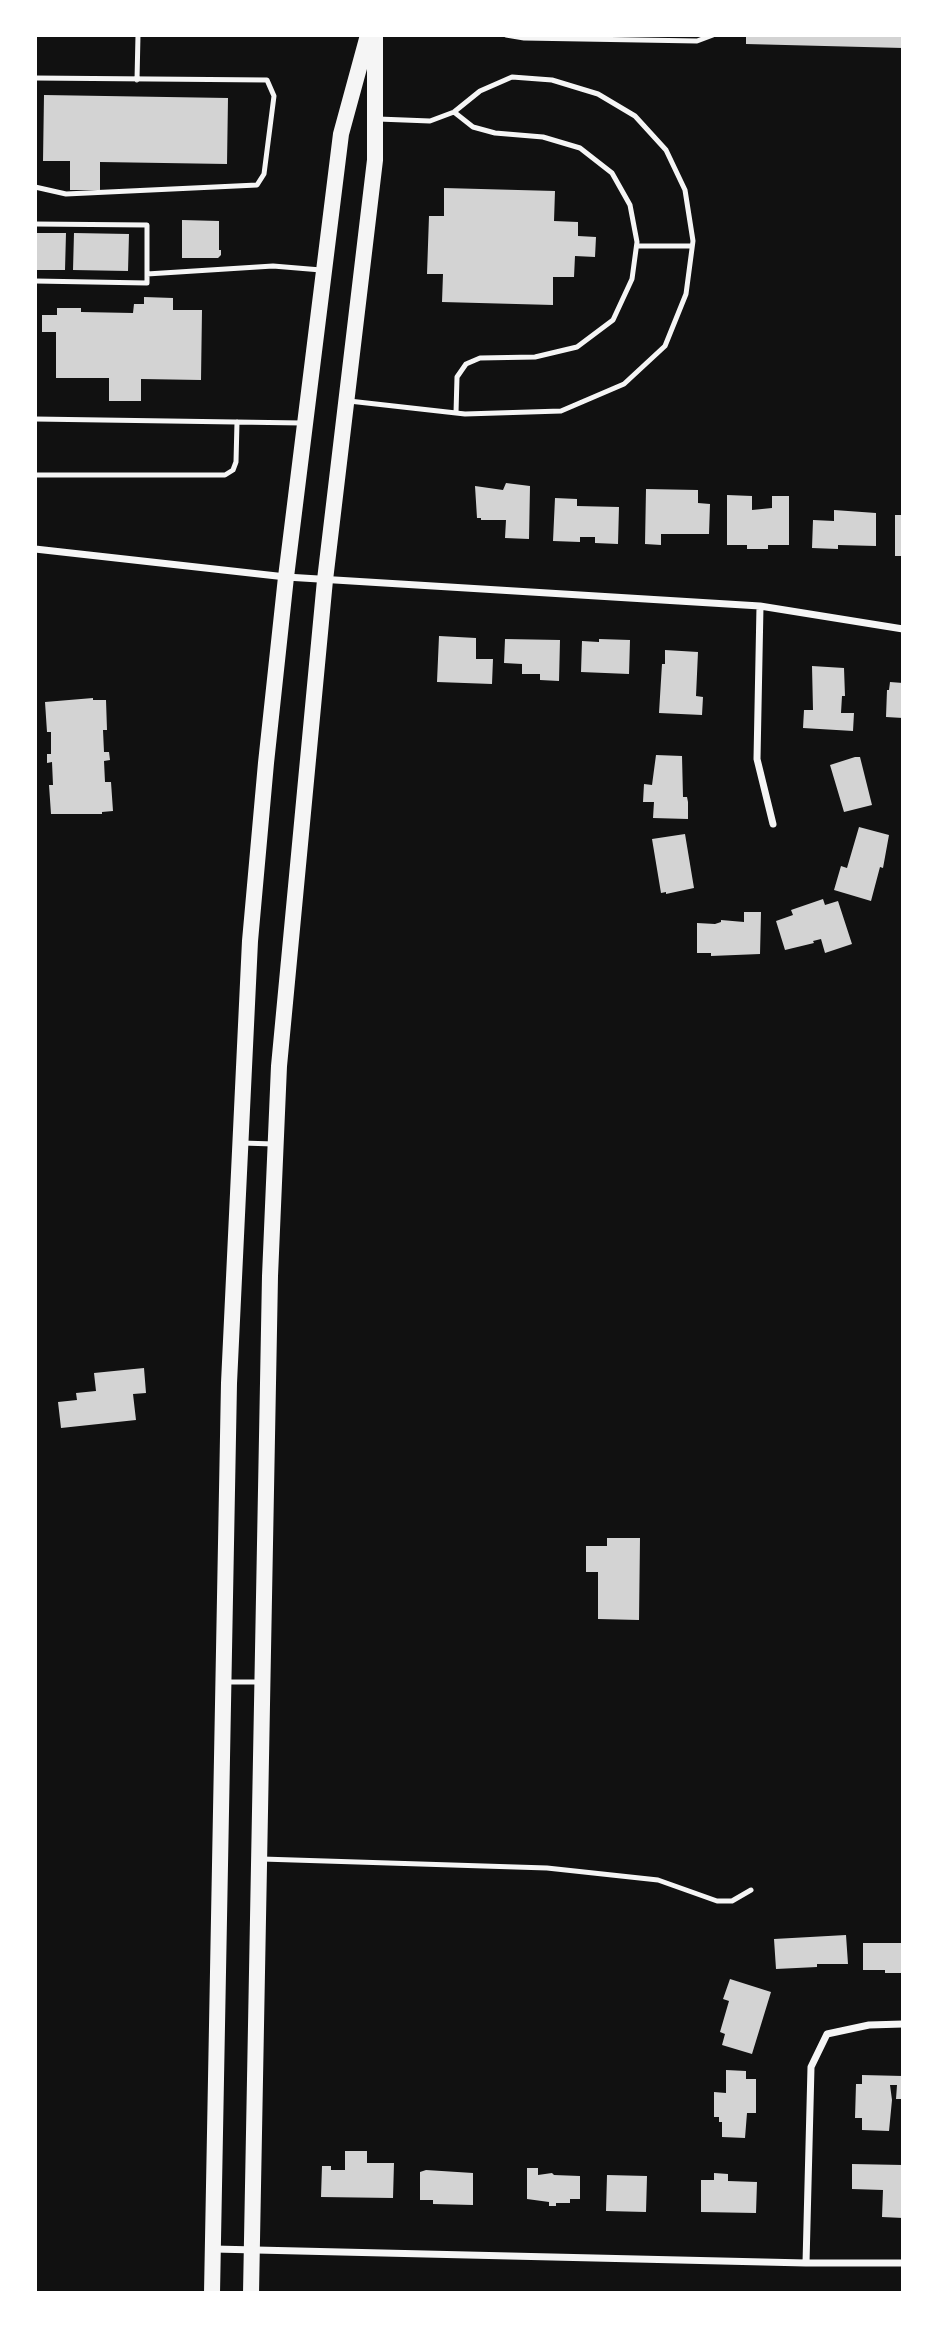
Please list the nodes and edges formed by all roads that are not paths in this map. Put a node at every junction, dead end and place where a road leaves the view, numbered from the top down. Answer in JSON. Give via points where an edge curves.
{"nodes":[{"id":1,"x":138,"y":35,"type":"edge"},
{"id":2,"x":368,"y":35,"type":"edge"},
{"id":3,"x":375,"y":35,"type":"edge"},
{"id":4,"x":506,"y":35,"type":"edge"},
{"id":5,"x":713,"y":35,"type":"edge"},
{"id":6,"x":35,"y":78,"type":"edge"},
{"id":7,"x":137,"y":80,"type":"junction"},
{"id":8,"x":454,"y":112,"type":"junction"},
{"id":9,"x":375,"y":119,"type":"junction"},
{"id":10,"x":35,"y":187,"type":"edge"},
{"id":11,"x":35,"y":223,"type":"edge"},
{"id":12,"x":637,"y":246,"type":"junction"},
{"id":13,"x":692,"y":246,"type":"junction"},
{"id":14,"x":324,"y":271,"type":"junction"},
{"id":15,"x":147,"y":274,"type":"junction"},
{"id":16,"x":35,"y":281,"type":"edge"},
{"id":17,"x":346,"y":401,"type":"junction"},
{"id":18,"x":456,"y":413,"type":"junction"},
{"id":19,"x":35,"y":419,"type":"edge"},
{"id":20,"x":237,"y":422,"type":"junction"},
{"id":21,"x":305,"y":424,"type":"junction"},
{"id":22,"x":35,"y":475,"type":"edge"},
{"id":23,"x":35,"y":549,"type":"edge"},
{"id":24,"x":286,"y":577,"type":"junction"},
{"id":25,"x":325,"y":580,"type":"junction"},
{"id":26,"x":760,"y":606,"type":"junction"},
{"id":27,"x":903,"y":629,"type":"edge"},
{"id":28,"x":773,"y":824,"type":"dead end"},
{"id":29,"x":239,"y":1143,"type":"junction"},
{"id":30,"x":276,"y":1144,"type":"junction"},
{"id":31,"x":223,"y":1682,"type":"junction"},
{"id":32,"x":263,"y":1682,"type":"junction"},
{"id":33,"x":259,"y":1859,"type":"junction"},
{"id":34,"x":751,"y":1890,"type":"dead end"},
{"id":35,"x":903,"y":2024,"type":"edge"},
{"id":36,"x":212,"y":2249,"type":"junction"},
{"id":37,"x":251,"y":2250,"type":"junction"},
{"id":38,"x":806,"y":2263,"type":"junction"},
{"id":39,"x":903,"y":2263,"type":"edge"},
{"id":40,"x":212,"y":2293,"type":"edge"},
{"id":41,"x":251,"y":2293,"type":"edge"}],
"edges":[{"from":1,"to":7,"type":"lane"},
{"from":2,"to":14,"type":"main road","via":[[341,134]]},
{"from":3,"to":9,"type":"main road"},
{"from":4,"to":5,"type":"lane","via":[[697,41]]},
{"from":6,"to":7,"type":"lane"},
{"from":7,"to":10,"type":"lane","via":[[267,80],[274,96],[264,174],[257,186],[66,194]]},
{"from":8,"to":9,"type":"lane","via":[[430,121]]},
{"from":8,"to":12,"type":"lane","via":[[472,127],[543,137],[580,148],[612,173],[630,205]]},
{"from":8,"to":13,"type":"lane","via":[[480,91],[512,77],[552,80],[597,94],[635,116],[666,150],[685,190]]},
{"from":9,"to":17,"type":"main road","via":[[375,160]]},
{"from":11,"to":15,"type":"lane","via":[[147,225]]},
{"from":12,"to":13,"type":"lane"},
{"from":12,"to":18,"type":"lane","via":[[632,279],[613,320],[577,347],[534,356],[480,358],[466,364],[457,377]]},
{"from":13,"to":18,"type":"lane","via":[[686,294],[665,346],[624,384],[561,411]]},
{"from":14,"to":15,"type":"lane","via":[[273,266]]},
{"from":14,"to":21,"type":"main road"},
{"from":15,"to":16,"type":"lane","via":[[147,283]]},
{"from":17,"to":18,"type":"lane"},
{"from":17,"to":25,"type":"main road"},
{"from":19,"to":20,"type":"lane"},
{"from":20,"to":21,"type":"lane"},
{"from":20,"to":22,"type":"lane","via":[[236,462],[225,475]]},
{"from":21,"to":24,"type":"main road"},
{"from":23,"to":24,"type":"street"},
{"from":24,"to":25,"type":"street"},
{"from":24,"to":29,"type":"main road","via":[[250,941]]},
{"from":25,"to":26,"type":"street"},
{"from":25,"to":30,"type":"main road","via":[[279,1066]]},
{"from":26,"to":27,"type":"street"},
{"from":26,"to":28,"type":"street","via":[[757,759]]},
{"from":29,"to":30,"type":"lane"},
{"from":29,"to":31,"type":"main road"},
{"from":30,"to":32,"type":"main road"},
{"from":31,"to":32,"type":"lane"},
{"from":31,"to":36,"type":"main road"},
{"from":32,"to":33,"type":"main road"},
{"from":33,"to":34,"type":"lane","via":[[547,1868],[658,1880],[717,1901],[732,1901]]},
{"from":33,"to":37,"type":"main road"},
{"from":35,"to":38,"type":"street","via":[[827,2034],[811,2067]]},
{"from":36,"to":37,"type":"street"},
{"from":36,"to":40,"type":"main road"},
{"from":37,"to":38,"type":"street"},
{"from":37,"to":41,"type":"main road"},
{"from":38,"to":39,"type":"street"}]}
